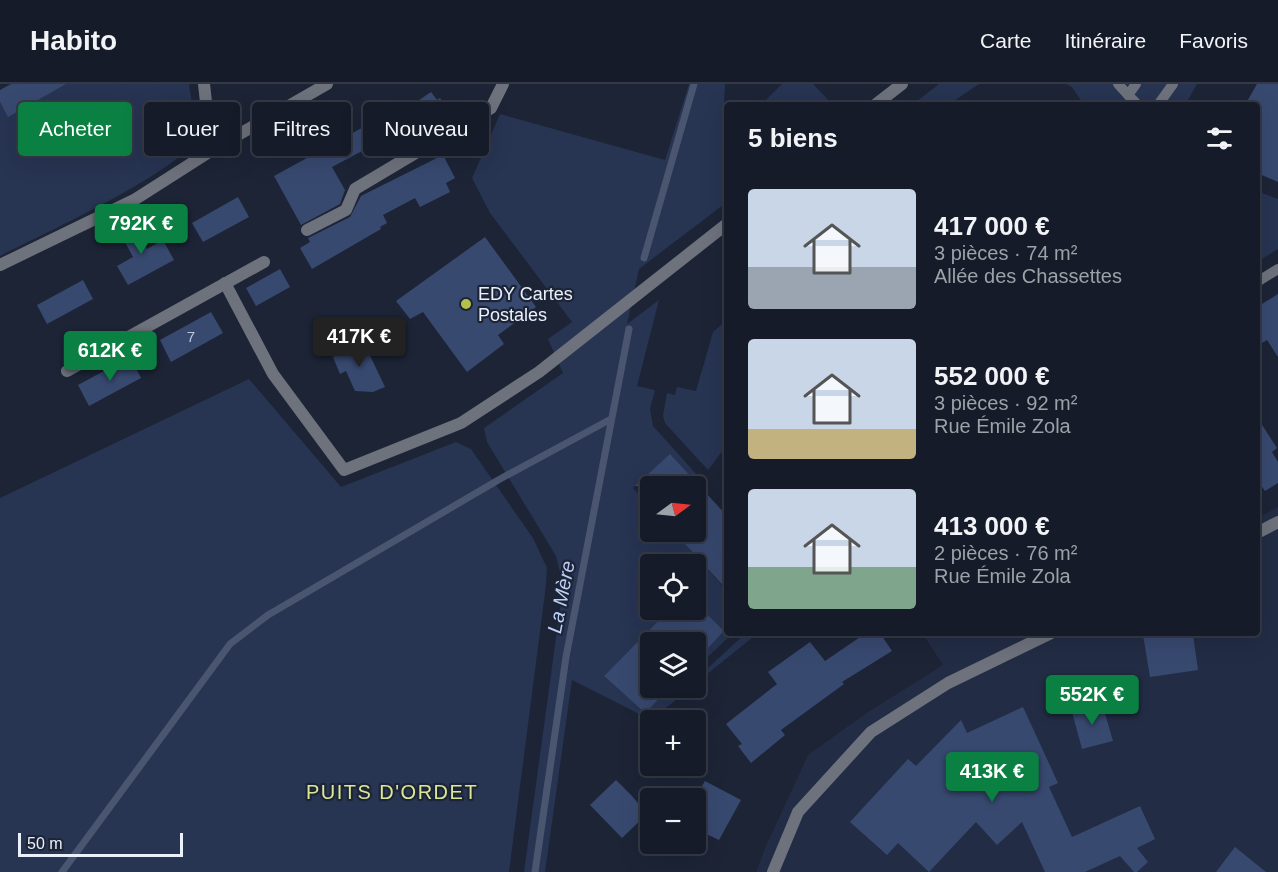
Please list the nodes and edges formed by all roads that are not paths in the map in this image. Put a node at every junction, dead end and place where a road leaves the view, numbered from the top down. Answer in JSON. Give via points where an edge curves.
{"nodes":[{"id":1,"x":204,"y":84,"type":"edge"},
{"id":2,"x":327,"y":84,"type":"edge"},
{"id":3,"x":502,"y":84,"type":"edge"},
{"id":4,"x":902,"y":84,"type":"edge"},
{"id":5,"x":1118,"y":84,"type":"edge"},
{"id":6,"x":1136,"y":84,"type":"edge"},
{"id":7,"x":1173,"y":84,"type":"edge"},
{"id":8,"x":1128,"y":95,"type":"junction"},
{"id":9,"x":206,"y":102,"type":"edge"},
{"id":10,"x":879,"y":102,"type":"edge"},
{"id":11,"x":1135,"y":102,"type":"edge"},
{"id":12,"x":1160,"y":102,"type":"edge"},
{"id":13,"x":240,"y":134,"type":"edge"},
{"id":14,"x":203,"y":156,"type":"edge"},
{"id":15,"x":724,"y":226,"type":"edge"},
{"id":16,"x":307,"y":230,"type":"dead end"},
{"id":17,"x":264,"y":262,"type":"dead end"},
{"id":18,"x":0,"y":265,"type":"edge"},
{"id":19,"x":1278,"y":269,"type":"edge"},
{"id":20,"x":1260,"y":280,"type":"edge"},
{"id":21,"x":225,"y":283,"type":"junction"},
{"id":22,"x":67,"y":371,"type":"dead end"},
{"id":23,"x":1278,"y":522,"type":"edge"},
{"id":24,"x":1260,"y":531,"type":"edge"},
{"id":25,"x":1045,"y":636,"type":"edge"},
{"id":26,"x":773,"y":872,"type":"edge"}],
"edges":[{"from":1,"to":9,"type":"street"},
{"from":2,"to":13,"type":"street"},
{"from":3,"to":16,"type":"street","via":[[491,108],[355,189],[346,210]]},
{"from":4,"to":10,"type":"street"},
{"from":5,"to":8,"type":"lane"},
{"from":6,"to":8,"type":"lane"},
{"from":7,"to":12,"type":"lane"},
{"from":8,"to":11,"type":"lane"},
{"from":14,"to":18,"type":"street","via":[[134,200]]},
{"from":15,"to":21,"type":"street","via":[[539,372],[461,423],[344,470],[273,374]]},
{"from":17,"to":21,"type":"street"},
{"from":19,"to":20,"type":"lane"},
{"from":21,"to":22,"type":"street"},
{"from":23,"to":24,"type":"street"},
{"from":25,"to":26,"type":"street","via":[[948,683],[871,732],[798,812]]}]}
